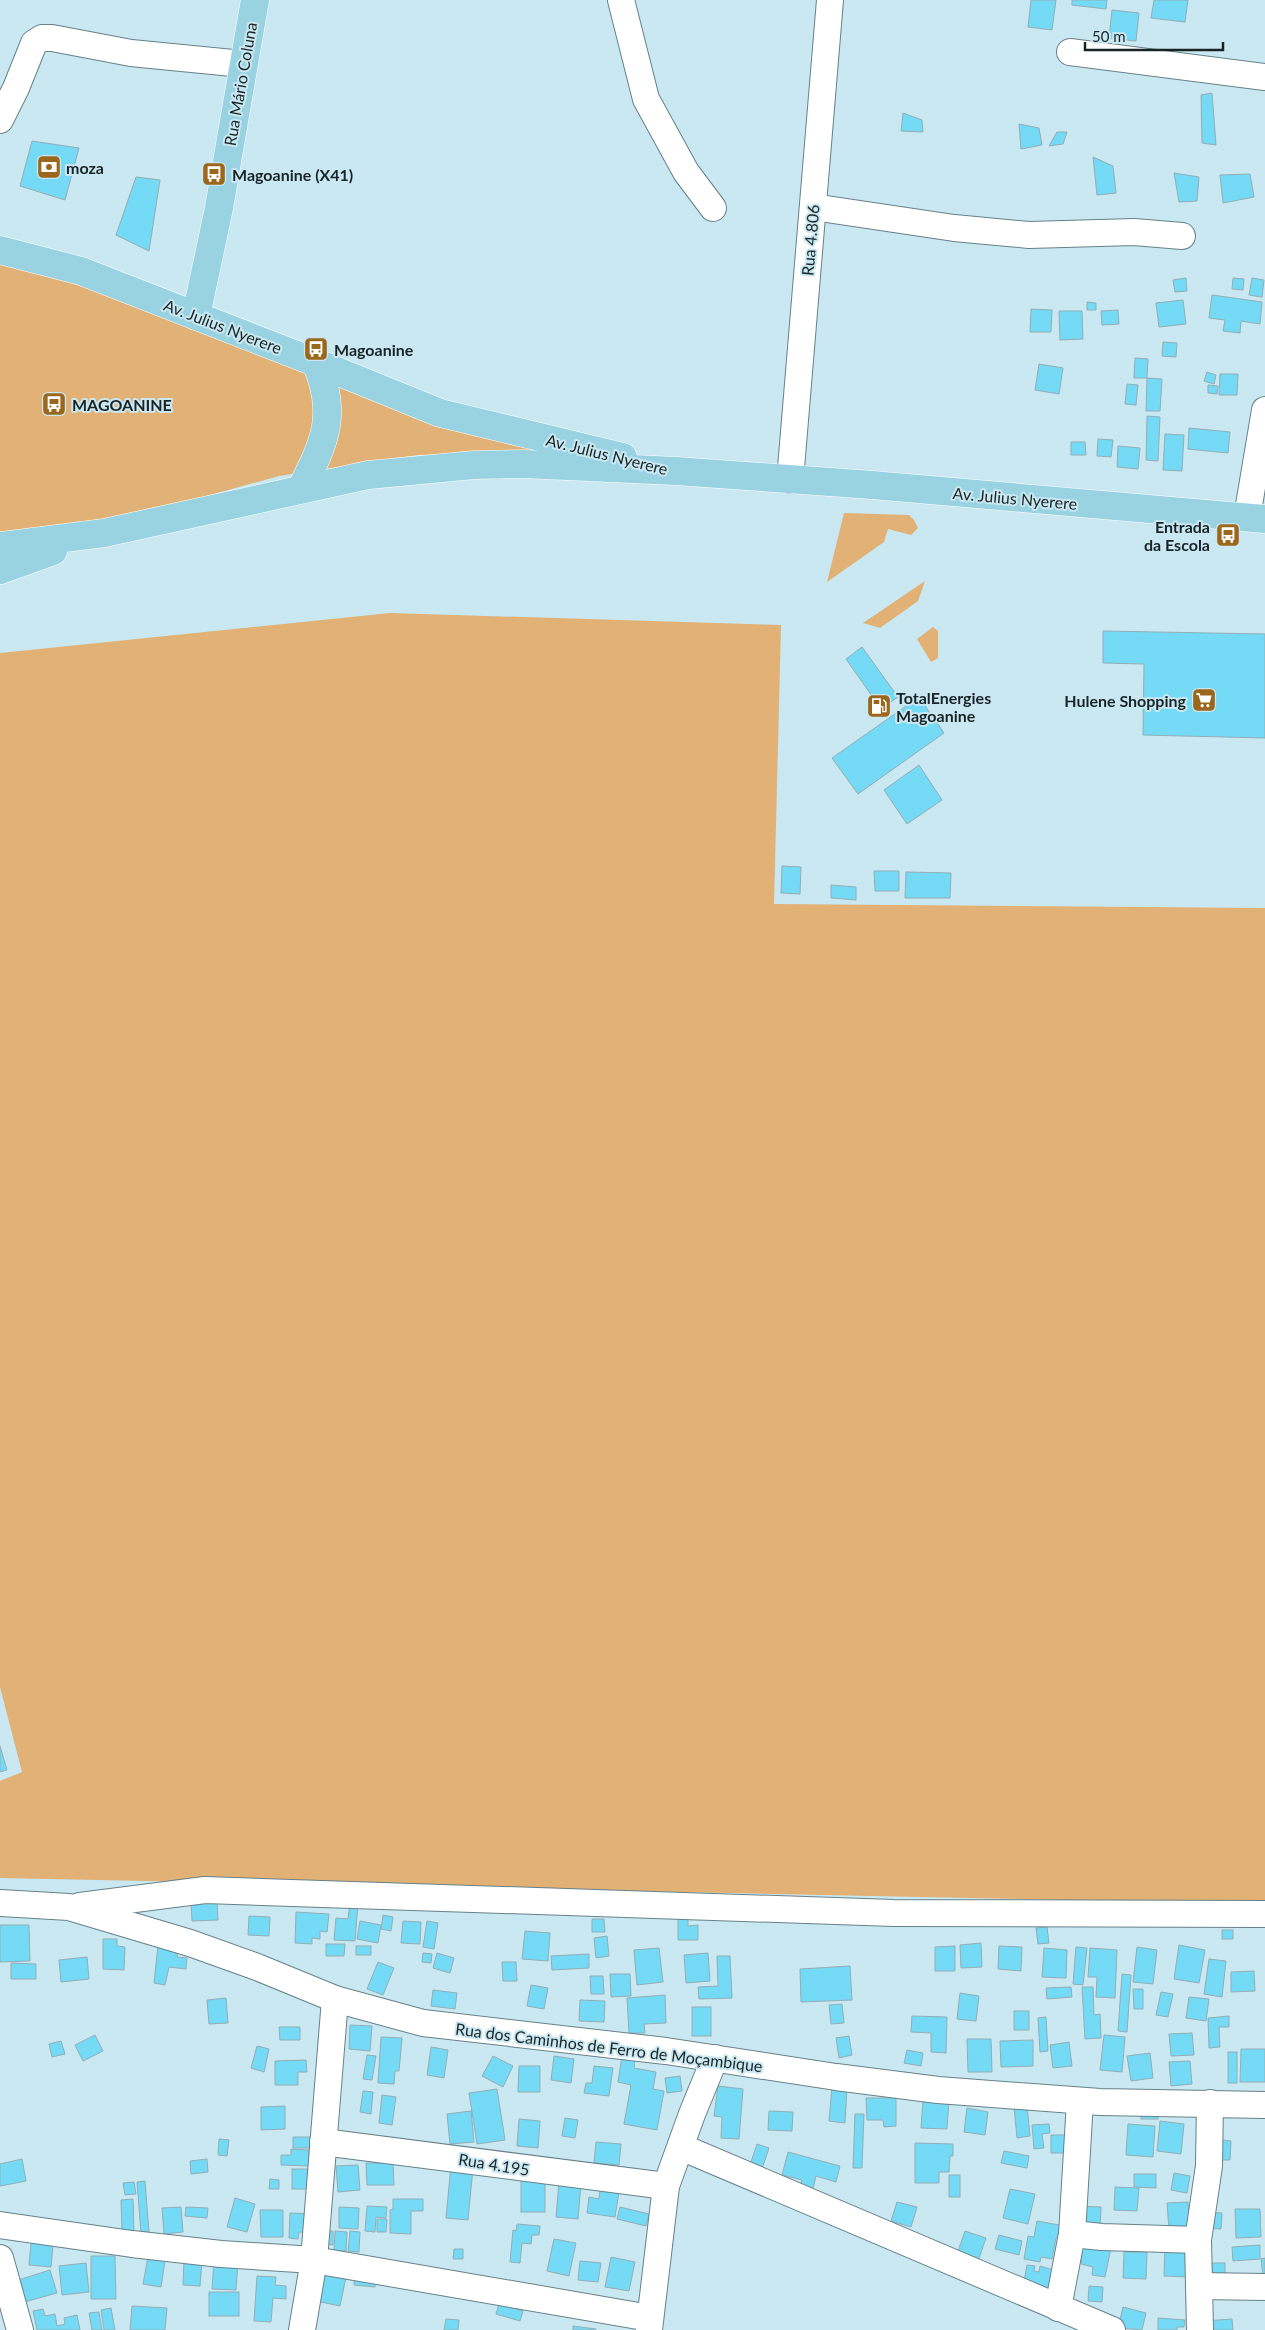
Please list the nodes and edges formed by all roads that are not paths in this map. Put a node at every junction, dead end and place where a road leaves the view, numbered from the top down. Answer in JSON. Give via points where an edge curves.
{"nodes":[{"id":1,"x":255,"y":0,"type":"edge"},
{"id":2,"x":621,"y":0,"type":"edge"},
{"id":3,"x":830,"y":0,"type":"edge"},
{"id":4,"x":1070,"y":52,"type":"dead end"},
{"id":5,"x":243,"y":64,"type":"junction"},
{"id":6,"x":1265,"y":77,"type":"edge"},
{"id":7,"x":0,"y":120,"type":"edge"},
{"id":8,"x":814,"y":207,"type":"junction"},
{"id":9,"x":713,"y":208,"type":"dead end"},
{"id":10,"x":1182,"y":236,"type":"dead end"},
{"id":11,"x":0,"y":250,"type":"edge"},
{"id":12,"x":198,"y":308,"type":"junction"},
{"id":13,"x":316,"y":363,"type":"junction"},
{"id":14,"x":1265,"y":410,"type":"edge"},
{"id":15,"x":676,"y":471,"type":"junction"},
{"id":16,"x":790,"y":480,"type":"junction"},
{"id":17,"x":301,"y":488,"type":"junction"},
{"id":18,"x":1256,"y":518,"type":"edge"},
{"id":19,"x":116,"y":530,"type":"junction"},
{"id":20,"x":0,"y":546,"type":"edge"},
{"id":21,"x":0,"y":570,"type":"edge"},
{"id":22,"x":0,"y":1903,"type":"edge"},
{"id":23,"x":69,"y":1908,"type":"junction"},
{"id":24,"x":1265,"y":1914,"type":"edge"},
{"id":25,"x":335,"y":1999,"type":"junction"},
{"id":26,"x":715,"y":2058,"type":"junction"},
{"id":27,"x":1080,"y":2101,"type":"junction"},
{"id":28,"x":1210,"y":2102,"type":"junction"},
{"id":29,"x":1265,"y":2105,"type":"edge"},
{"id":30,"x":323,"y":2142,"type":"junction"},
{"id":31,"x":681,"y":2147,"type":"junction"},
{"id":32,"x":666,"y":2186,"type":"junction"},
{"id":33,"x":0,"y":2225,"type":"edge"},
{"id":34,"x":1072,"y":2234,"type":"junction"},
{"id":35,"x":1198,"y":2240,"type":"junction"},
{"id":36,"x":0,"y":2258,"type":"edge"},
{"id":37,"x":314,"y":2260,"type":"junction"},
{"id":38,"x":1200,"y":2286,"type":"junction"},
{"id":39,"x":1265,"y":2287,"type":"edge"},
{"id":40,"x":1058,"y":2308,"type":"junction"},
{"id":41,"x":650,"y":2324,"type":"edge"},
{"id":42,"x":20,"y":2330,"type":"edge"},
{"id":43,"x":302,"y":2330,"type":"edge"},
{"id":44,"x":1112,"y":2330,"type":"edge"},
{"id":45,"x":1200,"y":2330,"type":"edge"}],
"edges":[{"from":1,"to":5,"type":"main road","name":"Rua Mário Coluna"},
{"from":2,"to":9,"type":"street","via":[[646,99],[686,172]]},
{"from":3,"to":8,"type":"street","name":"Rua 4.806"},
{"from":4,"to":6,"type":"street"},
{"from":5,"to":7,"type":"street","via":[[131,53],[42,38],[34,43]]},
{"from":5,"to":12,"type":"main road","name":"Rua Mário Coluna","via":[[219,208]]},
{"from":8,"to":10,"type":"street","via":[[954,228],[1029,235],[1134,232]]},
{"from":8,"to":16,"type":"street","name":"Rua 4.806"},
{"from":11,"to":12,"type":"main road","name":"Av. Julius Nyerere","via":[[81,271]]},
{"from":12,"to":13,"type":"main road","name":"Av. Julius Nyerere"},
{"from":13,"to":15,"type":"main road","name":"Av. Julius Nyerere","via":[[440,413]]},
{"from":13,"to":17,"type":"main road","via":[[325,384],[328,411],[325,436]]},
{"from":14,"to":18,"type":"street"},
{"from":15,"to":16,"type":"main road","name":"Av. Julius Nyerere"},
{"from":15,"to":17,"type":"main road","name":"Av. Julius Nyerere","via":[[474,465],[368,475]]},
{"from":16,"to":18,"type":"main road","name":"Av. Julius Nyerere"},
{"from":17,"to":19,"type":"main road","name":"Av. Julius Nyerere"},
{"from":19,"to":20,"type":"main road","name":"Av. Julius Nyerere"},
{"from":19,"to":21,"type":"main road"},
{"from":22,"to":23,"type":"street","name":"Rua dos Caminhos de Ferro de Moçambique"},
{"from":23,"to":24,"type":"street","via":[[204,1890],[894,1913]]},
{"from":23,"to":25,"type":"street","name":"Rua dos Caminhos de Ferro de Moçambique","via":[[190,1943]]},
{"from":25,"to":26,"type":"street","name":"Rua dos Caminhos de Ferro de Moçambique","via":[[423,2023]]},
{"from":25,"to":30,"type":"street"},
{"from":26,"to":27,"type":"street","name":"Rua dos Caminhos de Ferro de Moçambique","via":[[938,2090]]},
{"from":26,"to":31,"type":"street"},
{"from":27,"to":28,"type":"street","name":"Rua dos Caminhos de Ferro de Moçambique"},
{"from":27,"to":34,"type":"street"},
{"from":28,"to":29,"type":"street","name":"Rua dos Caminhos de Ferro de Moçambique"},
{"from":28,"to":35,"type":"street","via":[[1209,2166]]},
{"from":30,"to":32,"type":"street","name":"Rua 4.195"},
{"from":30,"to":37,"type":"street"},
{"from":31,"to":32,"type":"street"},
{"from":31,"to":40,"type":"street"},
{"from":32,"to":41,"type":"street"},
{"from":33,"to":37,"type":"street","via":[[221,2254]]},
{"from":34,"to":35,"type":"street"},
{"from":34,"to":40,"type":"street"},
{"from":35,"to":38,"type":"street"},
{"from":36,"to":42,"type":"street"},
{"from":37,"to":41,"type":"street"},
{"from":37,"to":43,"type":"street"},
{"from":38,"to":39,"type":"street"},
{"from":38,"to":45,"type":"street"},
{"from":40,"to":44,"type":"street"}]}
